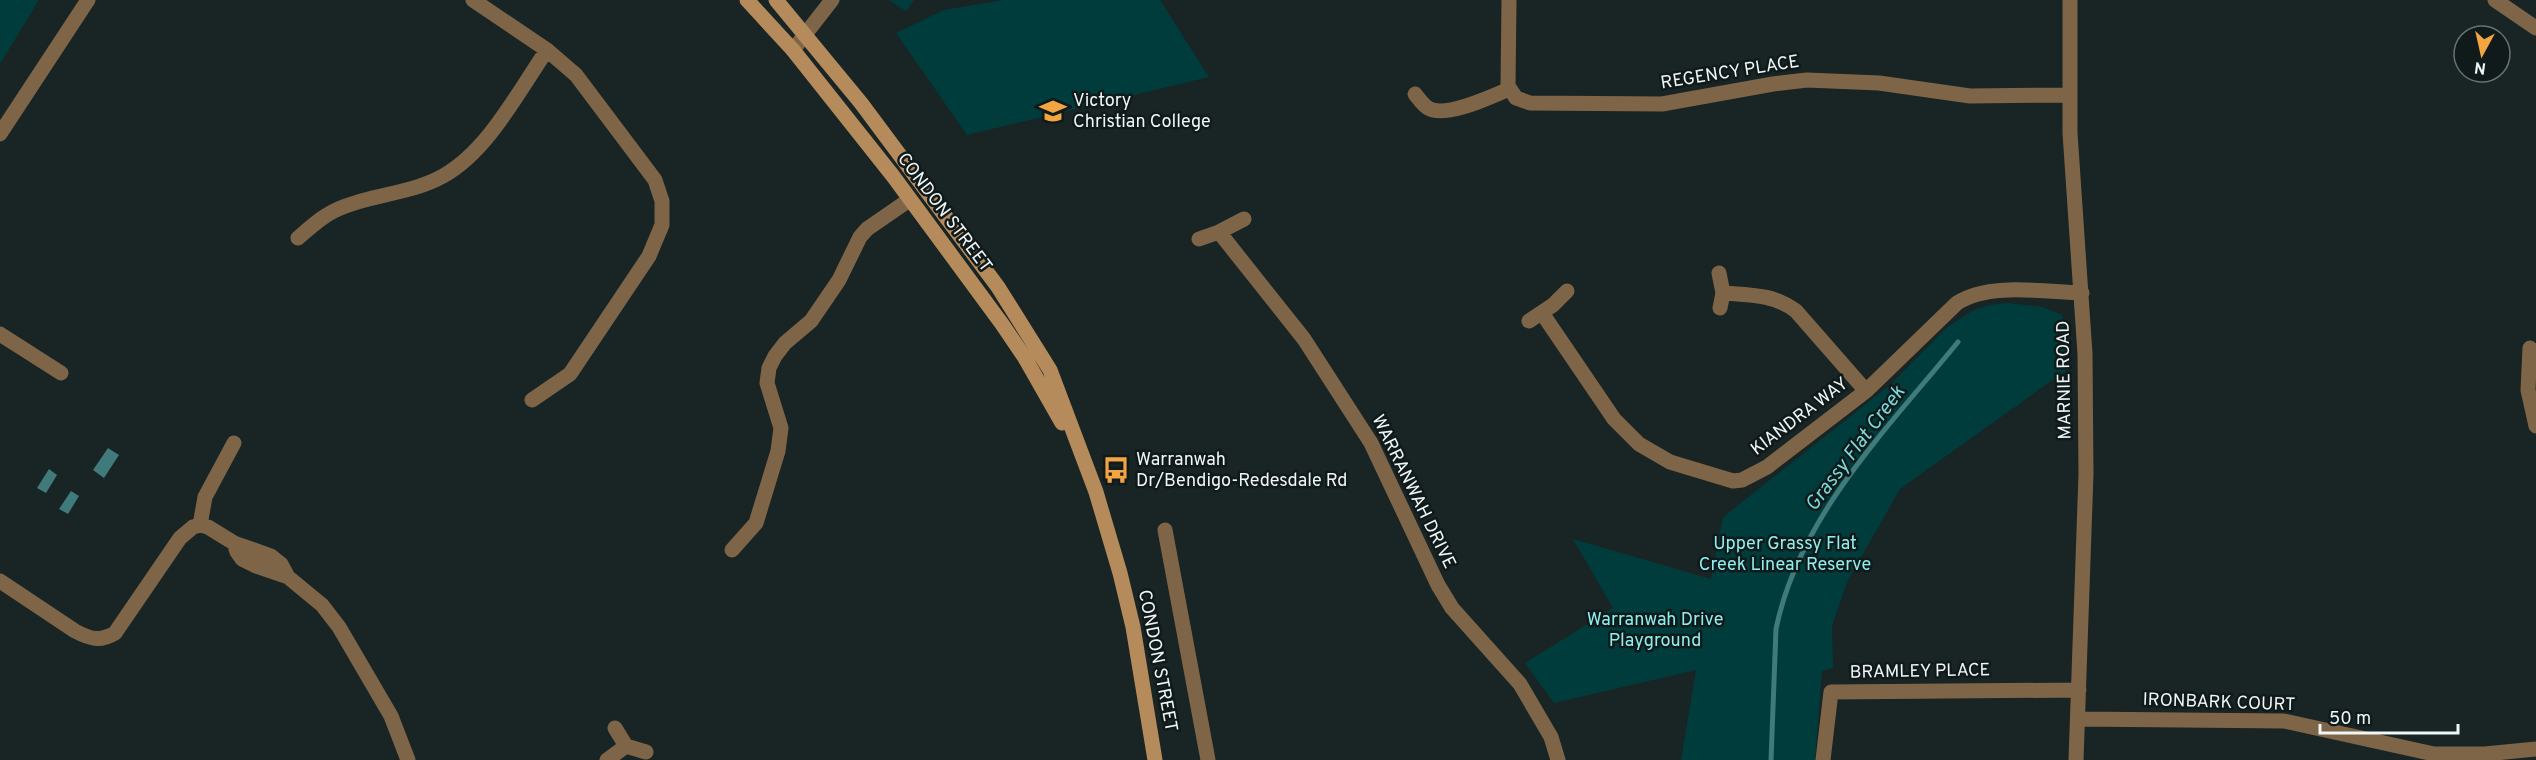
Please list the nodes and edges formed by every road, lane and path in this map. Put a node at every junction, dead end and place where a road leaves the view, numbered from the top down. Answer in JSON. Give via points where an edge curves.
{"nodes":[{"id":1,"x":88,"y":0,"type":"edge"},
{"id":2,"x":473,"y":0,"type":"edge"},
{"id":3,"x":747,"y":0,"type":"edge"},
{"id":4,"x":776,"y":0,"type":"edge"},
{"id":5,"x":832,"y":0,"type":"edge"},
{"id":6,"x":1509,"y":0,"type":"edge"},
{"id":7,"x":2070,"y":0,"type":"edge"},
{"id":8,"x":2495,"y":0,"type":"edge"},
{"id":9,"x":2536,"y":28,"type":"edge"},
{"id":10,"x":806,"y":36,"type":"junction"},
{"id":11,"x":547,"y":50,"type":"junction"},
{"id":12,"x":793,"y":50,"type":"junction"},
{"id":13,"x":1509,"y":89,"type":"junction"},
{"id":14,"x":1415,"y":94,"type":"dead end"},
{"id":15,"x":2070,"y":95,"type":"junction"},
{"id":16,"x":0,"y":134,"type":"edge"},
{"id":17,"x":909,"y":200,"type":"junction"},
{"id":18,"x":1244,"y":219,"type":"dead end"},
{"id":19,"x":1219,"y":232,"type":"junction"},
{"id":20,"x":298,"y":238,"type":"dead end"},
{"id":21,"x":1199,"y":239,"type":"dead end"},
{"id":22,"x":1719,"y":273,"type":"dead end"},
{"id":23,"x":1567,"y":291,"type":"dead end"},
{"id":24,"x":2082,"y":292,"type":"junction"},
{"id":25,"x":1542,"y":313,"type":"junction"},
{"id":26,"x":1529,"y":321,"type":"dead end"},
{"id":27,"x":0,"y":334,"type":"edge"},
{"id":28,"x":2530,"y":348,"type":"dead end"},
{"id":29,"x":62,"y":373,"type":"dead end"},
{"id":30,"x":1866,"y":391,"type":"junction"},
{"id":31,"x":532,"y":400,"type":"dead end"},
{"id":32,"x":2536,"y":426,"type":"edge"},
{"id":33,"x":249,"y":439,"type":"dead end"},
{"id":34,"x":1087,"y":466,"type":"junction"},
{"id":35,"x":200,"y":525,"type":"junction"},
{"id":36,"x":1165,"y":530,"type":"dead end"},
{"id":37,"x":732,"y":550,"type":"dead end"},
{"id":38,"x":0,"y":581,"type":"edge"},
{"id":39,"x":2079,"y":690,"type":"junction"},
{"id":40,"x":2078,"y":719,"type":"junction"},
{"id":41,"x":615,"y":728,"type":"dead end"},
{"id":42,"x":626,"y":746,"type":"junction"},
{"id":43,"x":2536,"y":748,"type":"edge"},
{"id":44,"x":646,"y":752,"type":"dead end"},
{"id":45,"x":408,"y":760,"type":"edge"},
{"id":46,"x":607,"y":760,"type":"edge"},
{"id":47,"x":1155,"y":760,"type":"edge"},
{"id":48,"x":1208,"y":760,"type":"edge"},
{"id":49,"x":1558,"y":760,"type":"edge"},
{"id":50,"x":1823,"y":760,"type":"edge"},
{"id":51,"x":2076,"y":760,"type":"edge"}],
"edges":[{"from":1,"to":16,"type":"street"},
{"from":2,"to":11,"type":"street"},
{"from":3,"to":12,"type":"main road","name":"CONDON STREET"},
{"from":4,"to":10,"type":"main road","name":"CONDON STREET"},
{"from":5,"to":10,"type":"street"},
{"from":6,"to":13,"type":"street"},
{"from":7,"to":15,"type":"street","name":"MARNIE ROAD"},
{"from":8,"to":9,"type":"street"},
{"from":10,"to":12,"type":"street"},
{"from":10,"to":34,"type":"main road","name":"CONDON STREET","via":[[998,286],[1050,370]]},
{"from":11,"to":20,"type":"street","via":[[480,147],[454,169],[425,183],[345,206]]},
{"from":11,"to":31,"type":"street","via":[[576,75],[655,180],[664,214],[656,245],[580,361],[560,382]]},
{"from":12,"to":17,"type":"main road","name":"CONDON STREET"},
{"from":13,"to":14,"type":"street","via":[[1480,102],[1444,110],[1429,109]]},
{"from":13,"to":15,"type":"street","name":"REGENCY PLACE","via":[[1522,102],[1537,104],[1662,104],[1807,80],[1879,83],[1962,95]]},
{"from":15,"to":24,"type":"street","name":"MARNIE ROAD"},
{"from":17,"to":34,"type":"main road","name":"CONDON STREET","via":[[1025,358]]},
{"from":17,"to":37,"type":"street","via":[[860,237],[839,280],[811,321],[775,356],[767,383],[781,428],[778,451],[756,523]]},
{"from":18,"to":19,"type":"street"},
{"from":19,"to":21,"type":"street"},
{"from":19,"to":49,"type":"street","name":"WARRANWAH DRIVE","via":[[1304,339],[1371,443],[1438,585],[1452,608],[1520,684],[1551,737]]},
{"from":22,"to":30,"type":"street","via":[[1722,301],[1761,296],[1786,303]]},
{"from":23,"to":25,"type":"street"},
{"from":24,"to":30,"type":"street","name":"KIANDRA WAY","via":[[2000,291],[1969,295],[1956,303]]},
{"from":24,"to":39,"type":"street","name":"MARNIE ROAD","via":[[2086,474]]},
{"from":25,"to":26,"type":"street"},
{"from":25,"to":30,"type":"street","name":"KIANDRA WAY","via":[[1627,434],[1657,457],[1713,476],[1742,480],[1754,475]]},
{"from":27,"to":29,"type":"street"},
{"from":28,"to":32,"type":"street","via":[[2528,390]]},
{"from":33,"to":35,"type":"street","via":[[232,440],[205,497]]},
{"from":34,"to":47,"type":"main road","name":"CONDON STREET","via":[[1132,627]]},
{"from":35,"to":38,"type":"street","via":[[180,538],[122,625],[106,638],[87,637]]},
{"from":35,"to":45,"type":"street","via":[[234,543],[242,558],[288,577],[322,604],[391,716]]},
{"from":36,"to":48,"type":"street","name":"CONDON STREET"},
{"from":39,"to":40,"type":"street","name":"MARNIE ROAD"},
{"from":39,"to":50,"type":"street","name":"BRAMLEY PLACE","via":[[1831,692]]},
{"from":40,"to":43,"type":"street","name":"IRONBARK COURT","via":[[2284,721],[2434,754]]},
{"from":40,"to":51,"type":"street","name":"MARNIE ROAD"},
{"from":41,"to":42,"type":"street"},
{"from":42,"to":44,"type":"street"},
{"from":42,"to":46,"type":"street"}]}
